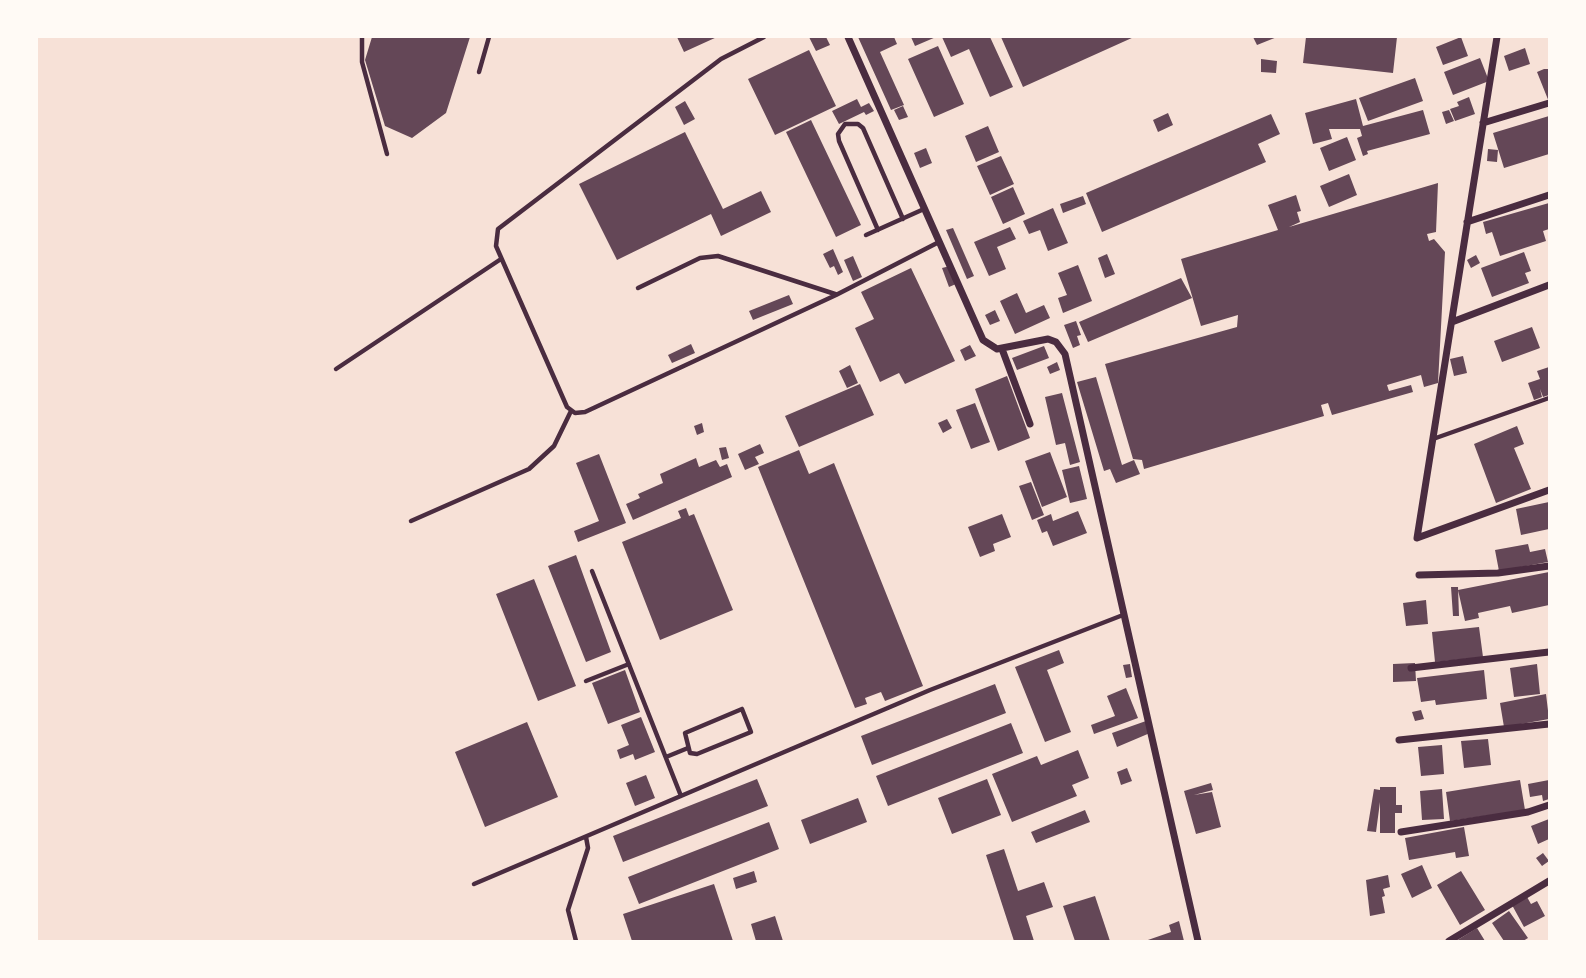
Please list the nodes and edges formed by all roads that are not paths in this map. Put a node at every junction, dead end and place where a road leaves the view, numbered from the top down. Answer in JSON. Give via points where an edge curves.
{"nodes":[{"id":1,"x":362,"y":37,"type":"edge"},
{"id":2,"x":489,"y":37,"type":"edge"},
{"id":3,"x":764,"y":37,"type":"edge"},
{"id":4,"x":848,"y":37,"type":"edge"},
{"id":5,"x":1497,"y":37,"type":"edge"},
{"id":6,"x":479,"y":72,"type":"dead end"},
{"id":7,"x":1549,"y":103,"type":"edge"},
{"id":8,"x":1483,"y":122,"type":"junction"},
{"id":9,"x":387,"y":154,"type":"dead end"},
{"id":10,"x":1549,"y":195,"type":"edge"},
{"id":11,"x":925,"y":209,"type":"junction"},
{"id":12,"x":903,"y":219,"type":"junction"},
{"id":13,"x":1468,"y":222,"type":"junction"},
{"id":14,"x":878,"y":230,"type":"junction"},
{"id":15,"x":866,"y":235,"type":"dead end"},
{"id":16,"x":939,"y":242,"type":"junction"},
{"id":17,"x":501,"y":258,"type":"junction"},
{"id":18,"x":1549,"y":285,"type":"edge"},
{"id":19,"x":638,"y":288,"type":"dead end"},
{"id":20,"x":836,"y":295,"type":"junction"},
{"id":21,"x":1452,"y":322,"type":"junction"},
{"id":22,"x":1002,"y":349,"type":"junction"},
{"id":23,"x":336,"y":369,"type":"dead end"},
{"id":24,"x":1549,"y":398,"type":"edge"},
{"id":25,"x":570,"y":411,"type":"junction"},
{"id":26,"x":1030,"y":424,"type":"dead end"},
{"id":27,"x":1433,"y":439,"type":"junction"},
{"id":28,"x":1549,"y":490,"type":"edge"},
{"id":29,"x":411,"y":521,"type":"dead end"},
{"id":30,"x":1549,"y":566,"type":"edge"},
{"id":31,"x":592,"y":571,"type":"dead end"},
{"id":32,"x":1419,"y":575,"type":"dead end"},
{"id":33,"x":1125,"y":615,"type":"junction"},
{"id":34,"x":1549,"y":652,"type":"edge"},
{"id":35,"x":629,"y":664,"type":"junction"},
{"id":36,"x":1411,"y":668,"type":"dead end"},
{"id":37,"x":586,"y":681,"type":"dead end"},
{"id":38,"x":1549,"y":724,"type":"edge"},
{"id":39,"x":1399,"y":740,"type":"dead end"},
{"id":40,"x":688,"y":748,"type":"junction"},
{"id":41,"x":666,"y":757,"type":"junction"},
{"id":42,"x":681,"y":796,"type":"junction"},
{"id":43,"x":1549,"y":806,"type":"edge"},
{"id":44,"x":1401,"y":832,"type":"dead end"},
{"id":45,"x":586,"y":837,"type":"junction"},
{"id":46,"x":1549,"y":881,"type":"edge"},
{"id":47,"x":474,"y":884,"type":"dead end"},
{"id":48,"x":576,"y":941,"type":"edge"},
{"id":49,"x":1198,"y":941,"type":"edge"},
{"id":50,"x":1449,"y":941,"type":"edge"}],
"edges":[{"from":1,"to":9,"type":"lane","via":[[362,62]]},
{"from":2,"to":6,"type":"lane"},
{"from":3,"to":17,"type":"lane","via":[[721,59],[501,225],[495,240]]},
{"from":4,"to":11,"type":"street"},
{"from":5,"to":8,"type":"street"},
{"from":7,"to":8,"type":"street"},
{"from":8,"to":13,"type":"street"},
{"from":10,"to":13,"type":"street"},
{"from":11,"to":12,"type":"lane"},
{"from":11,"to":16,"type":"street"},
{"from":12,"to":14,"type":"lane"},
{"from":12,"to":14,"type":"lane","via":[[863,128],[845,124],[839,141]]},
{"from":13,"to":21,"type":"street"},
{"from":14,"to":15,"type":"lane"},
{"from":16,"to":20,"type":"lane"},
{"from":16,"to":22,"type":"street","via":[[983,340],[991,348]]},
{"from":17,"to":23,"type":"lane"},
{"from":17,"to":25,"type":"lane"},
{"from":18,"to":21,"type":"street"},
{"from":19,"to":20,"type":"lane","via":[[700,258],[718,256]]},
{"from":20,"to":25,"type":"lane","via":[[585,412]]},
{"from":21,"to":27,"type":"street"},
{"from":22,"to":26,"type":"street"},
{"from":22,"to":33,"type":"street","via":[[1048,339],[1065,354]]},
{"from":24,"to":27,"type":"lane"},
{"from":25,"to":29,"type":"lane","via":[[554,446],[530,469]]},
{"from":27,"to":28,"type":"street","via":[[1418,538]]},
{"from":30,"to":32,"type":"street"},
{"from":31,"to":35,"type":"lane"},
{"from":33,"to":42,"type":"lane","via":[[930,690]]},
{"from":33,"to":49,"type":"street"},
{"from":34,"to":36,"type":"street"},
{"from":35,"to":37,"type":"lane"},
{"from":35,"to":41,"type":"lane"},
{"from":38,"to":39,"type":"street"},
{"from":40,"to":40,"type":"lane","via":[[697,754],[750,733],[745,710],[686,732]]},
{"from":40,"to":41,"type":"lane"},
{"from":41,"to":42,"type":"lane"},
{"from":42,"to":45,"type":"lane"},
{"from":43,"to":44,"type":"street"},
{"from":45,"to":47,"type":"lane"},
{"from":45,"to":48,"type":"lane","via":[[588,848],[568,910]]},
{"from":46,"to":50,"type":"street"}]}
